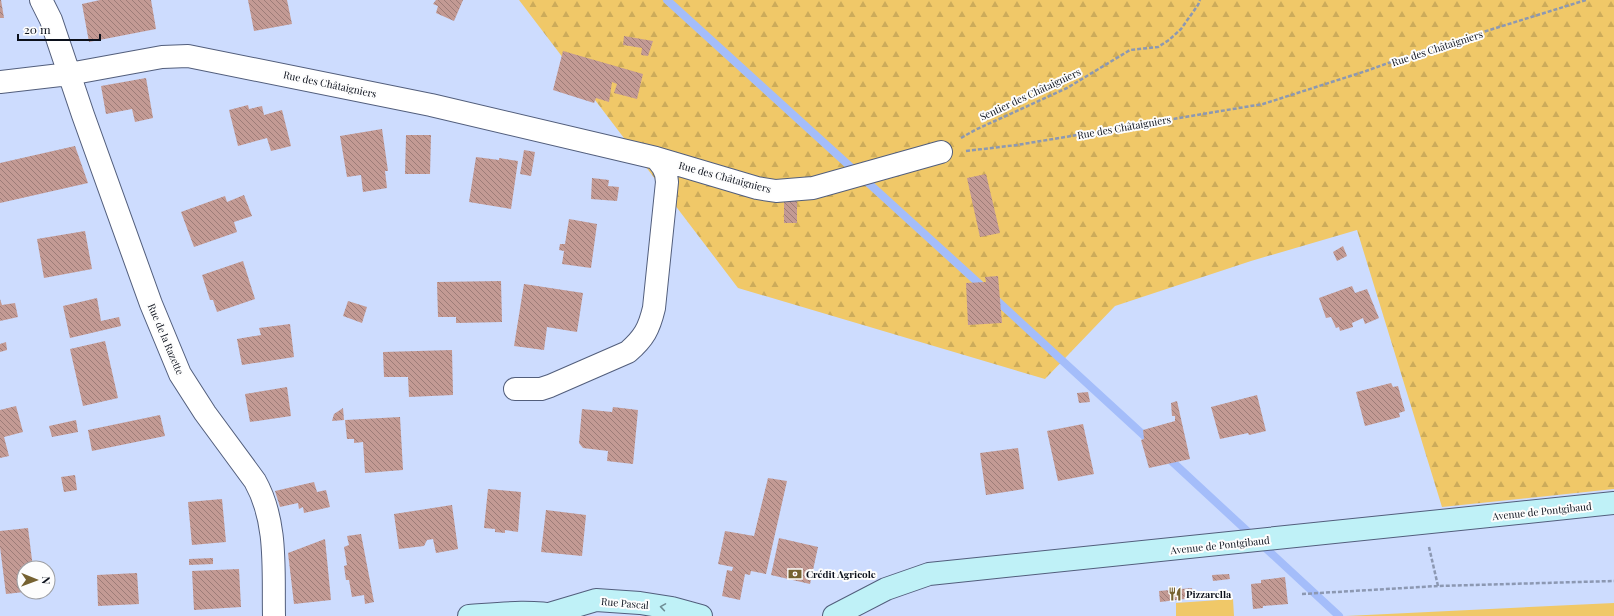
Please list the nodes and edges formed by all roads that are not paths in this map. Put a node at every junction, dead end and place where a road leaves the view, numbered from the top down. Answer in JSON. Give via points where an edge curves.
{"nodes":[{"id":1,"x":41,"y":0,"type":"edge"},
{"id":2,"x":69,"y":74,"type":"junction"},
{"id":3,"x":0,"y":82,"type":"edge"},
{"id":4,"x":941,"y":152,"type":"road end"},
{"id":5,"x":656,"y":158,"type":"junction"},
{"id":6,"x":515,"y":389,"type":"dead end"},
{"id":7,"x":1614,"y":504,"type":"edge"},
{"id":8,"x":554,"y":615,"type":"edge"},
{"id":9,"x":274,"y":616,"type":"edge"},
{"id":10,"x":469,"y":616,"type":"edge"},
{"id":11,"x":701,"y":616,"type":"edge"},
{"id":12,"x":834,"y":616,"type":"edge"}],
"edges":[{"from":1,"to":2,"type":"street","name":"Rue de la Razette","via":[[51,20]]},
{"from":2,"to":3,"type":"street","name":"Rue des Châtaigniers"},
{"from":2,"to":5,"type":"street","name":"Rue des Châtaigniers","via":[[162,57],[188,56],[431,104]]},
{"from":2,"to":9,"type":"street","name":"Rue de la Razette","via":[[151,304],[180,374],[260,491],[272,530]]},
{"from":4,"to":5,"type":"street","name":"Rue des Châtaigniers","via":[[813,188],[776,191],[757,188]]},
{"from":5,"to":6,"type":"street","name":"Rue des Châtaigniers","via":[[666,174],[666,194],[654,308],[646,334],[628,352],[550,386],[541,389]]},
{"from":7,"to":12,"type":"main road","name":"Avenue de Pontgibaud","via":[[929,574],[886,589]]},
{"from":8,"to":10,"type":"main road","name":"Rue Pascal","via":[[499,613]]},
{"from":11,"to":8,"type":"main road","name":"Rue Pascal","one_way":true,"via":[[640,603],[596,600]]}]}
